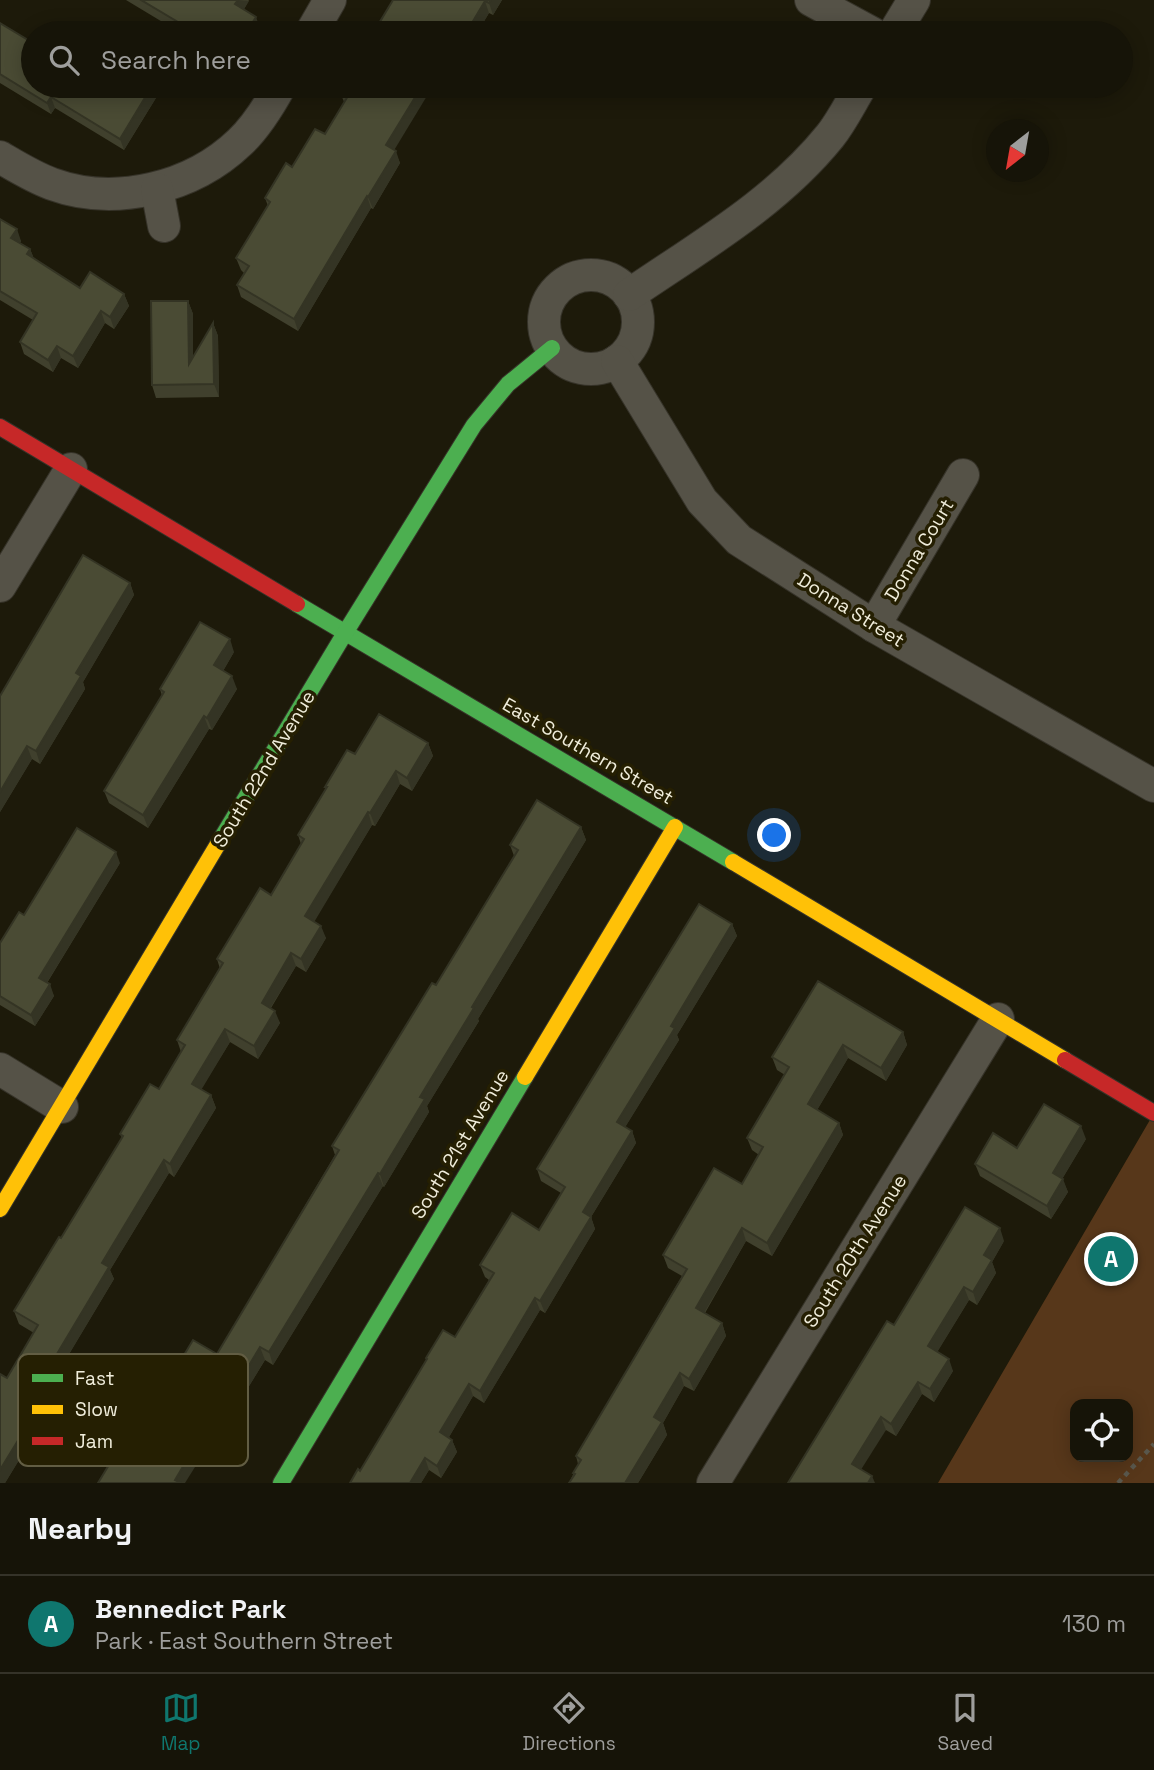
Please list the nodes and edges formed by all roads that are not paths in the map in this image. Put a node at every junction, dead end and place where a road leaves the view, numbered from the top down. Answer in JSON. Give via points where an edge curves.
{"nodes":[{"id":1,"x":330,"y":0,"type":"edge"},
{"id":2,"x":811,"y":0,"type":"edge"},
{"id":3,"x":914,"y":0,"type":"edge"},
{"id":4,"x":318,"y":21,"type":"edge"},
{"id":5,"x":850,"y":21,"type":"edge"},
{"id":6,"x":901,"y":21,"type":"edge"},
{"id":7,"x":272,"y":98,"type":"edge"},
{"id":8,"x":854,"y":98,"type":"edge"},
{"id":9,"x":0,"y":157,"type":"edge"},
{"id":10,"x":157,"y":189,"type":"junction"},
{"id":11,"x":164,"y":226,"type":"dead end"},
{"id":12,"x":629,"y":295,"type":"junction"},
{"id":13,"x":552,"y":348,"type":"junction"},
{"id":14,"x":617,"y":362,"type":"junction"},
{"id":15,"x":0,"y":427,"type":"edge"},
{"id":16,"x":71,"y":469,"type":"junction"},
{"id":17,"x":963,"y":475,"type":"dead end"},
{"id":18,"x":0,"y":586,"type":"edge"},
{"id":19,"x":874,"y":626,"type":"junction"},
{"id":20,"x":345,"y":633,"type":"junction"},
{"id":21,"x":1154,"y":786,"type":"edge"},
{"id":22,"x":675,"y":827,"type":"junction"},
{"id":23,"x":998,"y":1019,"type":"junction"},
{"id":24,"x":0,"y":1069,"type":"edge"},
{"id":25,"x":62,"y":1107,"type":"junction"},
{"id":26,"x":1154,"y":1113,"type":"edge"},
{"id":27,"x":0,"y":1209,"type":"edge"},
{"id":28,"x":281,"y":1483,"type":"edge"},
{"id":29,"x":713,"y":1483,"type":"edge"}],
"edges":[{"from":1,"to":4,"type":"street"},
{"from":2,"to":5,"type":"street"},
{"from":3,"to":6,"type":"street"},
{"from":7,"to":10,"type":"street","via":[[239,143],[211,164]]},
{"from":8,"to":12,"type":"street","via":[[831,135],[790,179],[752,211]]},
{"from":9,"to":10,"type":"street","via":[[32,176],[76,191]]},
{"from":10,"to":11,"type":"street"},
{"from":12,"to":13,"type":"street","via":[[622,286],[594,275],[563,283],[545,309],[543,325]]},
{"from":12,"to":14,"type":"street","via":[[638,327],[634,342]]},
{"from":13,"to":14,"type":"street","via":[[569,365],[584,369]]},
{"from":13,"to":20,"type":"street","name":"South 22nd Avenue","via":[[508,384],[474,425]]},
{"from":14,"to":19,"type":"street","name":"Donna Street","via":[[702,501],[739,540]]},
{"from":15,"to":16,"type":"street","name":"East Southern Street"},
{"from":16,"to":18,"type":"street"},
{"from":16,"to":20,"type":"street","name":"East Southern Street"},
{"from":17,"to":19,"type":"street","name":"Donna Court"},
{"from":19,"to":21,"type":"street","name":"Donna Street"},
{"from":20,"to":22,"type":"street","name":"East Southern Street"},
{"from":20,"to":25,"type":"street","name":"South 22nd Avenue"},
{"from":22,"to":23,"type":"street","name":"East Southern Street"},
{"from":22,"to":28,"type":"street","name":"South 21st Avenue"},
{"from":23,"to":26,"type":"street","name":"East Southern Street"},
{"from":23,"to":29,"type":"street","name":"South 20th Avenue"},
{"from":24,"to":25,"type":"street"},
{"from":25,"to":27,"type":"street","name":"South 22nd Avenue"}]}
